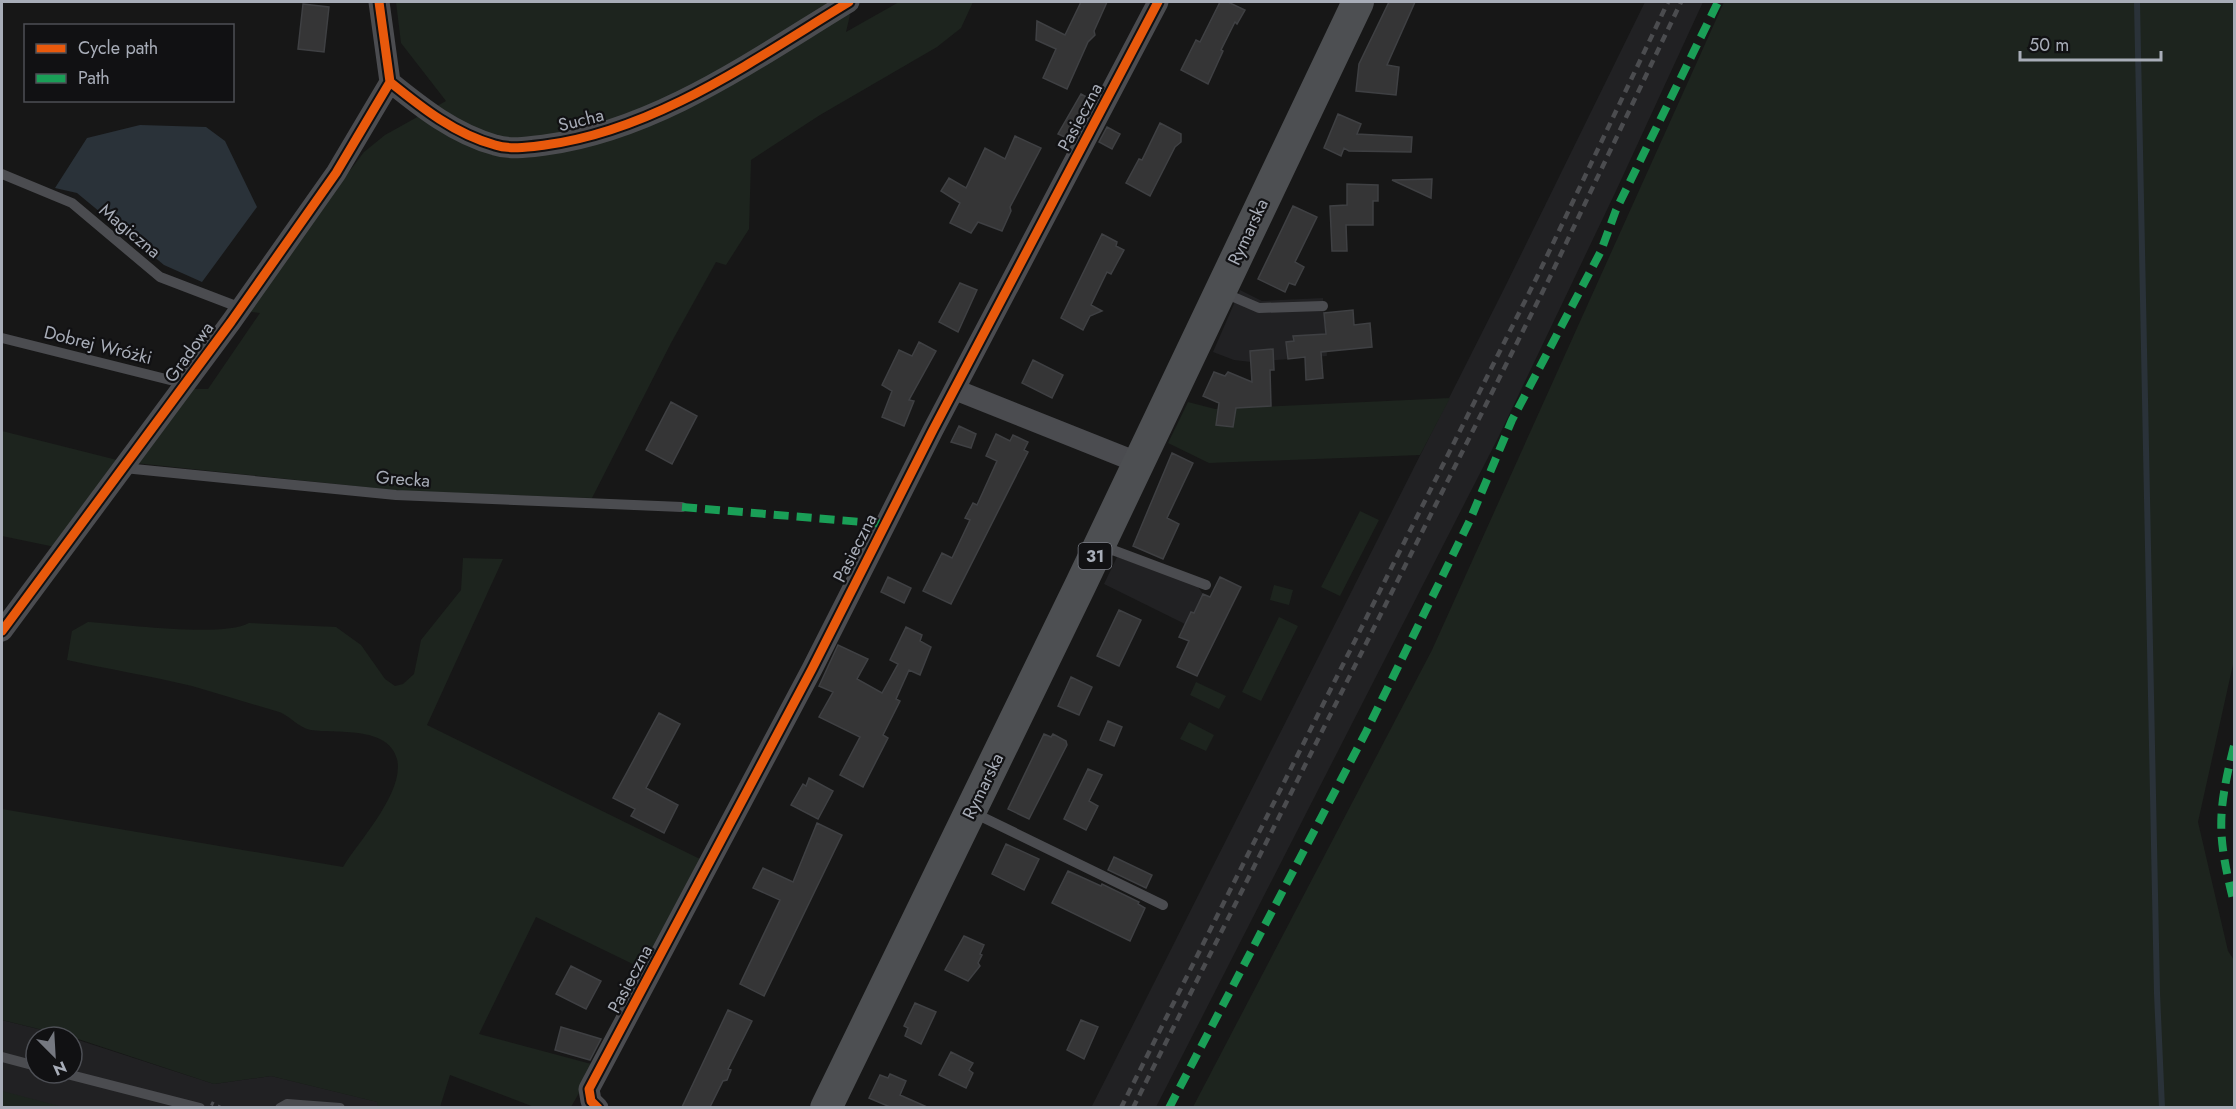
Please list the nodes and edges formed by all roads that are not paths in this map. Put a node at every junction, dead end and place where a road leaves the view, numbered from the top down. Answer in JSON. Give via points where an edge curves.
{"nodes":[{"id":1,"x":379,"y":2,"type":"edge"},
{"id":2,"x":849,"y":2,"type":"edge"},
{"id":3,"x":1158,"y":2,"type":"edge"},
{"id":4,"x":1358,"y":2,"type":"edge"},
{"id":5,"x":390,"y":82,"type":"junction"},
{"id":6,"x":2,"y":174,"type":"edge"},
{"id":7,"x":1220,"y":291,"type":"junction"},
{"id":8,"x":1323,"y":306,"type":"dead end"},
{"id":9,"x":241,"y":308,"type":"junction"},
{"id":10,"x":2,"y":338,"type":"edge"},
{"id":11,"x":186,"y":384,"type":"junction"},
{"id":12,"x":956,"y":390,"type":"junction"},
{"id":13,"x":1139,"y":463,"type":"junction"},
{"id":14,"x":123,"y":468,"type":"junction"},
{"id":15,"x":682,"y":507,"type":"dead end"},
{"id":16,"x":1100,"y":546,"type":"junction"},
{"id":17,"x":1206,"y":585,"type":"dead end"},
{"id":18,"x":2,"y":631,"type":"edge"},
{"id":19,"x":971,"y":811,"type":"junction"},
{"id":20,"x":1163,"y":905,"type":"dead end"},
{"id":21,"x":2,"y":1058,"type":"edge"},
{"id":22,"x":24,"y":1063,"type":"edge"},
{"id":23,"x":84,"y":1078,"type":"edge"},
{"id":24,"x":200,"y":1107,"type":"edge"},
{"id":25,"x":280,"y":1107,"type":"edge"},
{"id":26,"x":340,"y":1107,"type":"edge"},
{"id":27,"x":598,"y":1107,"type":"edge"},
{"id":28,"x":826,"y":1107,"type":"edge"}],
"edges":[{"from":1,"to":5,"type":"street"},
{"from":2,"to":5,"type":"street","name":"Sucha","via":[[676,102],[633,122],[564,143],[527,148],[497,146],[438,120]]},
{"from":3,"to":12,"type":"street","name":"Pasieczna"},
{"from":4,"to":7,"type":"main road","name":"Rymarska","number":"31"},
{"from":5,"to":9,"type":"street","name":"Gradowa","via":[[336,173]]},
{"from":6,"to":9,"type":"lane","name":"Magiczna","via":[[72,203],[160,277]]},
{"from":7,"to":8,"type":"lane","via":[[1259,308]]},
{"from":7,"to":13,"type":"main road","name":"Rymarska","number":"31"},
{"from":9,"to":11,"type":"street","name":"Gradowa"},
{"from":10,"to":11,"type":"lane","name":"Dobrej Wróżki"},
{"from":11,"to":14,"type":"street","name":"Gradowa"},
{"from":12,"to":13,"type":"street"},
{"from":12,"to":27,"type":"street","name":"Pasieczna","via":[[589,1089],[591,1101]]},
{"from":13,"to":16,"type":"main road","name":"Rymarska","number":"31"},
{"from":14,"to":15,"type":"lane","name":"Grecka","via":[[396,495]]},
{"from":14,"to":18,"type":"street","name":"Gradowa"},
{"from":16,"to":17,"type":"lane"},
{"from":16,"to":19,"type":"main road","name":"Rymarska","number":"31"},
{"from":19,"to":20,"type":"lane"},
{"from":19,"to":28,"type":"main road","name":"Rymarska","number":"31"},
{"from":21,"to":22,"type":"lane"},
{"from":23,"to":24,"type":"lane"},
{"from":25,"to":26,"type":"lane"}]}
